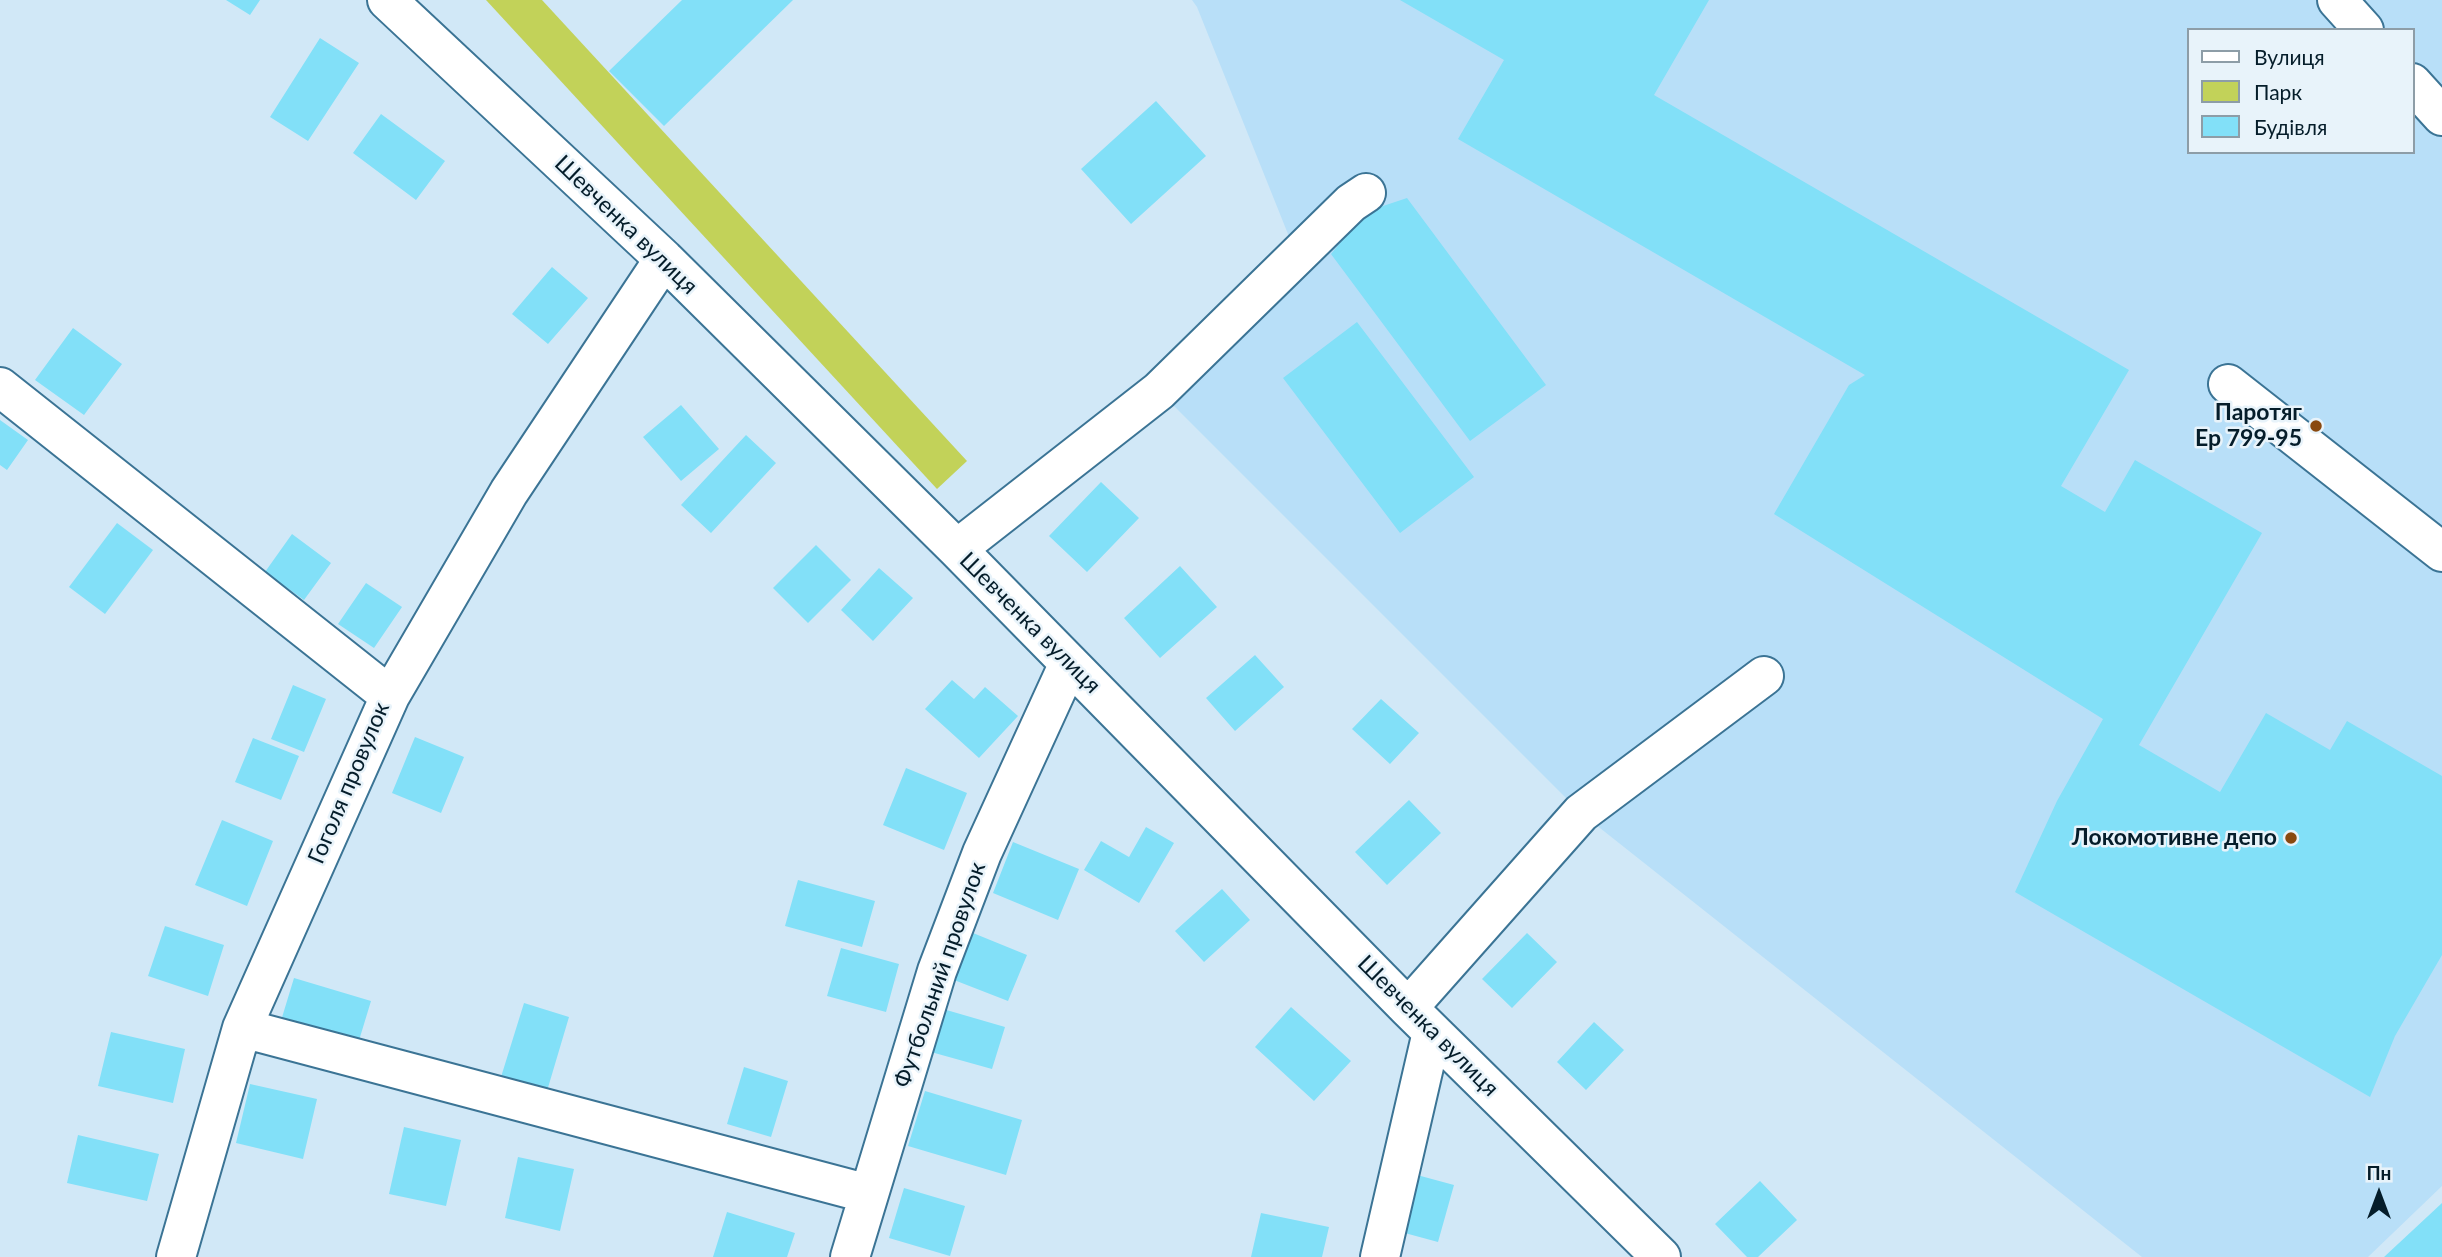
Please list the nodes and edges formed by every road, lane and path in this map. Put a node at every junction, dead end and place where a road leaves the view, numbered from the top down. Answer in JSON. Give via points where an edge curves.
{"nodes":[{"id":1,"x":387,"y":0,"type":"edge"},
{"id":2,"x":2337,"y":0,"type":"edge"},
{"id":3,"x":2362,"y":28,"type":"edge"},
{"id":4,"x":2414,"y":85,"type":"edge"},
{"id":5,"x":2442,"y":116,"type":"edge"},
{"id":6,"x":1366,"y":193,"type":"dead end"},
{"id":7,"x":664,"y":259,"type":"junction"},
{"id":8,"x":2228,"y":384,"type":"dead end"},
{"id":9,"x":0,"y":387,"type":"edge"},
{"id":10,"x":957,"y":549,"type":"junction"},
{"id":11,"x":2442,"y":552,"type":"edge"},
{"id":12,"x":1069,"y":663,"type":"junction"},
{"id":13,"x":1764,"y":676,"type":"dead end"},
{"id":14,"x":390,"y":696,"type":"junction"},
{"id":15,"x":1420,"y":1020,"type":"junction"},
{"id":16,"x":242,"y":1028,"type":"junction"},
{"id":17,"x":869,"y":1194,"type":"junction"},
{"id":18,"x":176,"y":1257,"type":"edge"},
{"id":19,"x":850,"y":1257,"type":"edge"},
{"id":20,"x":1380,"y":1257,"type":"edge"},
{"id":21,"x":1661,"y":1257,"type":"edge"}],
"edges":[{"from":1,"to":7,"type":"street","name":"Шевченка вулиця"},
{"from":2,"to":3,"type":"street"},
{"from":4,"to":5,"type":"street"},
{"from":6,"to":10,"type":"street","via":[[1159,391]]},
{"from":7,"to":10,"type":"street","name":"Шевченка вулиця"},
{"from":7,"to":14,"type":"street","via":[[509,492]]},
{"from":8,"to":11,"type":"street"},
{"from":9,"to":14,"type":"street","name":"Гоголя провулок"},
{"from":10,"to":12,"type":"street","name":"Шевченка вулиця"},
{"from":12,"to":15,"type":"street","name":"Шевченка вулиця"},
{"from":12,"to":17,"type":"street","name":"Футбольний провулок","via":[[982,853],[937,971]]},
{"from":13,"to":15,"type":"street","via":[[1581,813]]},
{"from":14,"to":16,"type":"street","name":"Гоголя провулок"},
{"from":15,"to":20,"type":"street"},
{"from":15,"to":21,"type":"street","name":"Шевченка вулиця"},
{"from":16,"to":17,"type":"street"},
{"from":16,"to":18,"type":"street","name":"Гоголя провулок"},
{"from":17,"to":19,"type":"street","name":"Футбольний провулок"}]}
